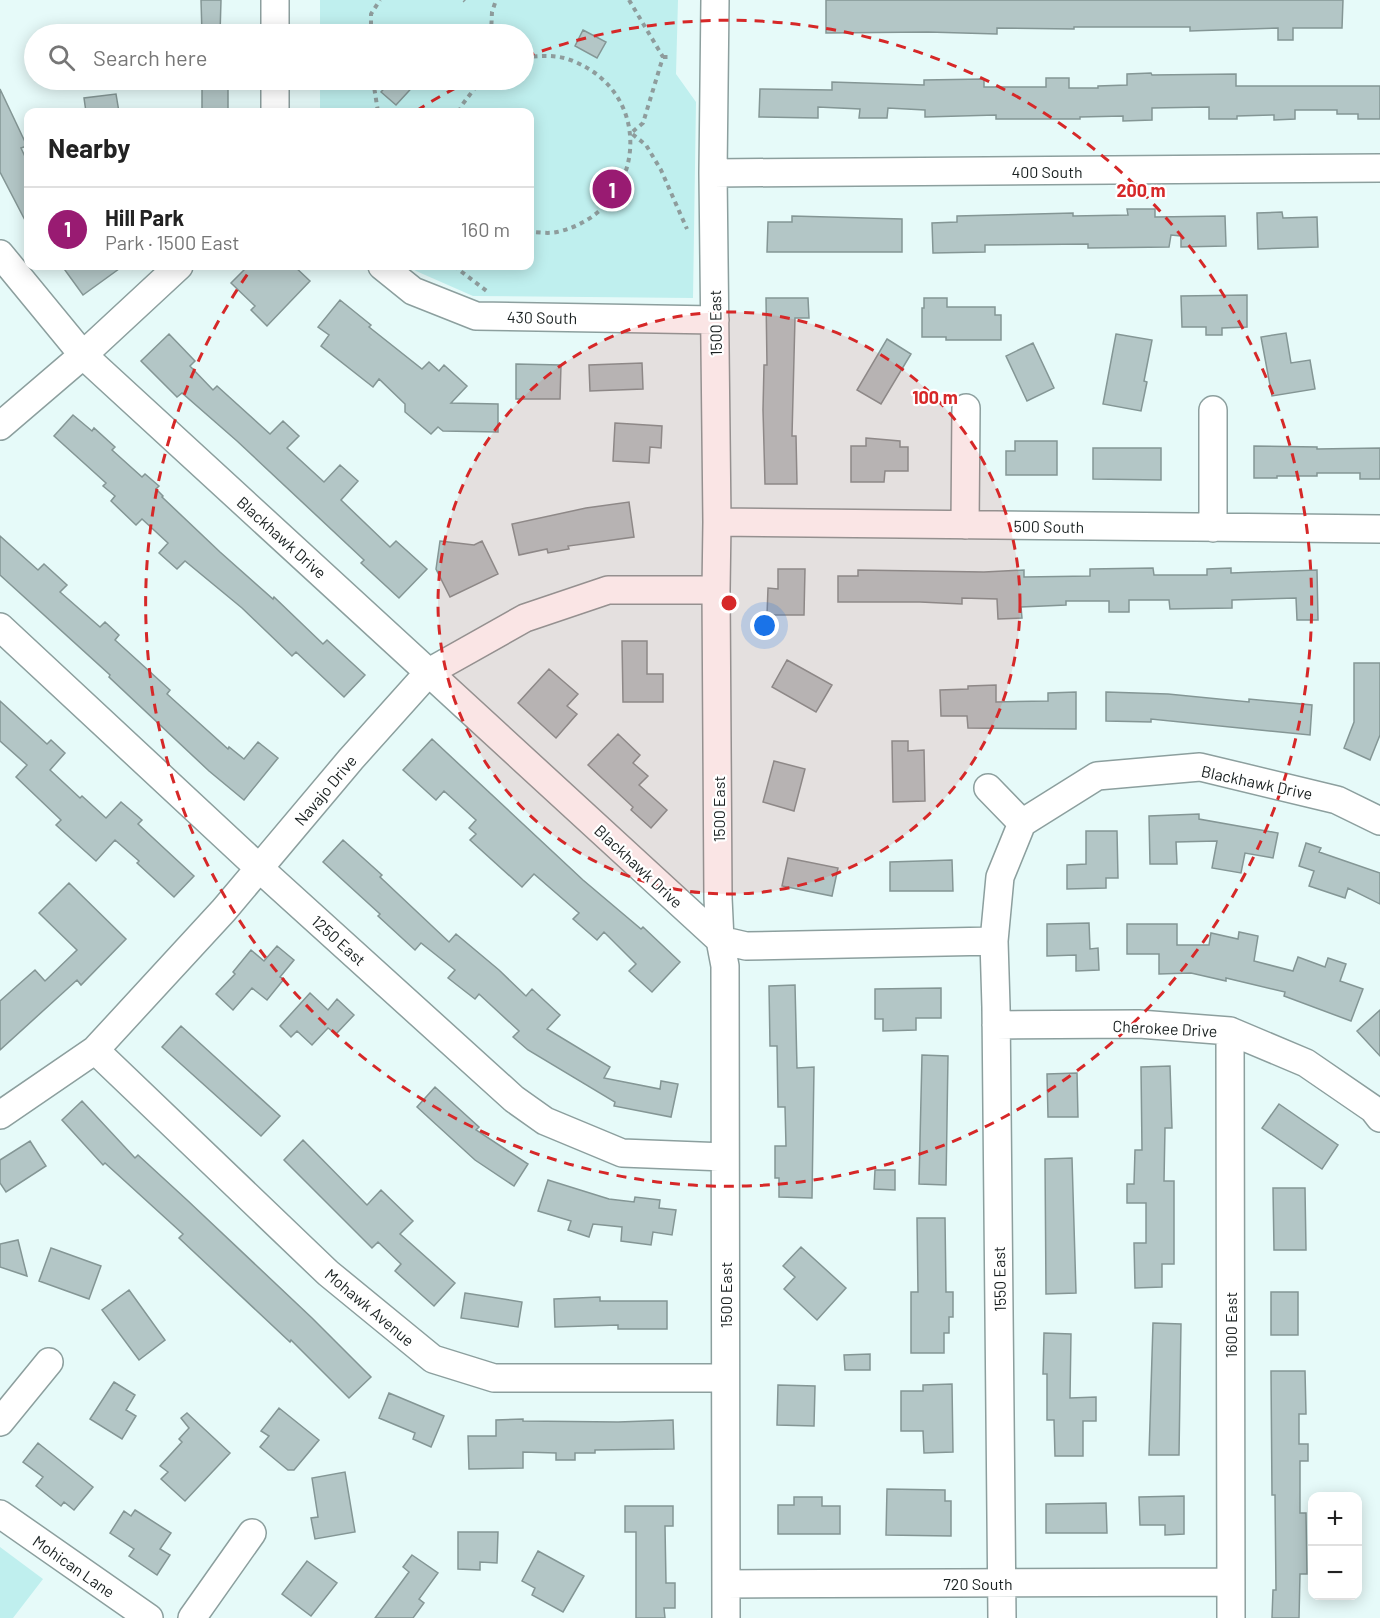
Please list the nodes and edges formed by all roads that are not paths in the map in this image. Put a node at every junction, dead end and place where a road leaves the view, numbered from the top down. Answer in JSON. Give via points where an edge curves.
{"nodes":[{"id":1,"x":275,"y":0,"type":"edge"},
{"id":2,"x":715,"y":0,"type":"edge"},
{"id":3,"x":275,"y":24,"type":"edge"},
{"id":4,"x":275,"y":90,"type":"edge"},
{"id":5,"x":275,"y":108,"type":"edge"},
{"id":6,"x":1380,"y":168,"type":"edge"},
{"id":7,"x":713,"y":173,"type":"junction"},
{"id":8,"x":0,"y":254,"type":"edge"},
{"id":9,"x":175,"y":270,"type":"edge"},
{"id":10,"x":387,"y":270,"type":"edge"},
{"id":11,"x":715,"y":320,"type":"junction"},
{"id":12,"x":83,"y":355,"type":"junction"},
{"id":13,"x":966,"y":408,"type":"dead end"},
{"id":14,"x":1213,"y":410,"type":"dead end"},
{"id":15,"x":0,"y":426,"type":"edge"},
{"id":16,"x":717,"y":522,"type":"junction"},
{"id":17,"x":965,"y":525,"type":"junction"},
{"id":18,"x":1213,"y":528,"type":"junction"},
{"id":19,"x":1380,"y":529,"type":"edge"},
{"id":20,"x":716,"y":590,"type":"junction"},
{"id":21,"x":0,"y":627,"type":"edge"},
{"id":22,"x":429,"y":672,"type":"junction"},
{"id":23,"x":988,"y":788,"type":"dead end"},
{"id":24,"x":1380,"y":820,"type":"edge"},
{"id":25,"x":1022,"y":823,"type":"junction"},
{"id":26,"x":259,"y":868,"type":"junction"},
{"id":27,"x":720,"y":940,"type":"junction"},
{"id":28,"x":994,"y":941,"type":"junction"},
{"id":29,"x":996,"y":1025,"type":"junction"},
{"id":30,"x":1230,"y":1031,"type":"junction"},
{"id":31,"x":95,"y":1050,"type":"junction"},
{"id":32,"x":0,"y":1115,"type":"edge"},
{"id":33,"x":1380,"y":1118,"type":"edge"},
{"id":34,"x":725,"y":1157,"type":"junction"},
{"id":35,"x":49,"y":1362,"type":"dead end"},
{"id":36,"x":725,"y":1378,"type":"junction"},
{"id":37,"x":0,"y":1422,"type":"edge"},
{"id":38,"x":0,"y":1514,"type":"edge"},
{"id":39,"x":252,"y":1533,"type":"dead end"},
{"id":40,"x":1231,"y":1582,"type":"junction"},
{"id":41,"x":1001,"y":1583,"type":"junction"},
{"id":42,"x":726,"y":1584,"type":"junction"},
{"id":43,"x":149,"y":1618,"type":"edge"},
{"id":44,"x":192,"y":1618,"type":"edge"},
{"id":45,"x":726,"y":1618,"type":"edge"},
{"id":46,"x":1002,"y":1618,"type":"edge"},
{"id":47,"x":1231,"y":1618,"type":"edge"}],
"edges":[{"from":1,"to":3,"type":"street"},
{"from":2,"to":7,"type":"street","name":"1500 East"},
{"from":4,"to":5,"type":"street"},
{"from":6,"to":7,"type":"street","name":"400 South"},
{"from":7,"to":11,"type":"street","name":"1500 East"},
{"from":8,"to":12,"type":"street","name":"Blackhawk Drive"},
{"from":9,"to":12,"type":"street"},
{"from":10,"to":11,"type":"street","name":"430 South","via":[[413,291],[476,316]]},
{"from":11,"to":16,"type":"street","name":"1500 East"},
{"from":12,"to":15,"type":"street"},
{"from":12,"to":22,"type":"street","name":"Blackhawk Drive"},
{"from":13,"to":17,"type":"street"},
{"from":14,"to":18,"type":"street"},
{"from":16,"to":17,"type":"street","name":"500 South"},
{"from":16,"to":20,"type":"street","name":"1500 East"},
{"from":17,"to":18,"type":"street","name":"500 South"},
{"from":18,"to":19,"type":"street","name":"500 South"},
{"from":20,"to":22,"type":"street","name":"Navajo Drive","via":[[608,590],[525,618]]},
{"from":20,"to":27,"type":"street","name":"1500 East"},
{"from":21,"to":26,"type":"street","name":"1250 East"},
{"from":22,"to":26,"type":"street","name":"Navajo Drive"},
{"from":22,"to":27,"type":"street","name":"Blackhawk Drive"},
{"from":23,"to":25,"type":"street"},
{"from":24,"to":25,"type":"street","name":"Blackhawk Drive","via":[[1337,800],[1200,767],[1097,776]]},
{"from":25,"to":28,"type":"street","via":[[1000,877]]},
{"from":26,"to":31,"type":"street","name":"Navajo Drive"},
{"from":26,"to":34,"type":"street","name":"1250 East","via":[[514,1099],[545,1121],[622,1153]]},
{"from":27,"to":28,"type":"street","via":[[746,946]]},
{"from":27,"to":34,"type":"street","name":"1500 East","via":[[725,966]]},
{"from":28,"to":29,"type":"street","name":"1550 East"},
{"from":29,"to":30,"type":"street","name":"Cherokee Drive","via":[[1139,1024]]},
{"from":29,"to":41,"type":"street","name":"1550 East"},
{"from":30,"to":33,"type":"street","name":"Cherokee Drive","via":[[1306,1063],[1373,1109]]},
{"from":30,"to":40,"type":"street","name":"1600 East"},
{"from":31,"to":32,"type":"street","name":"Navajo Drive"},
{"from":31,"to":36,"type":"street","name":"Mohawk Avenue","via":[[327,1273],[433,1359],[494,1378]]},
{"from":34,"to":36,"type":"street","name":"1500 East"},
{"from":35,"to":37,"type":"street"},
{"from":36,"to":42,"type":"street","name":"1500 East"},
{"from":38,"to":43,"type":"street","name":"Mohican Lane"},
{"from":39,"to":44,"type":"street"},
{"from":40,"to":41,"type":"street","name":"720 South"},
{"from":40,"to":47,"type":"street","name":"1600 East"},
{"from":41,"to":42,"type":"street","name":"720 South"},
{"from":41,"to":46,"type":"street","name":"1550 East"},
{"from":42,"to":45,"type":"street","name":"1500 East"}]}
